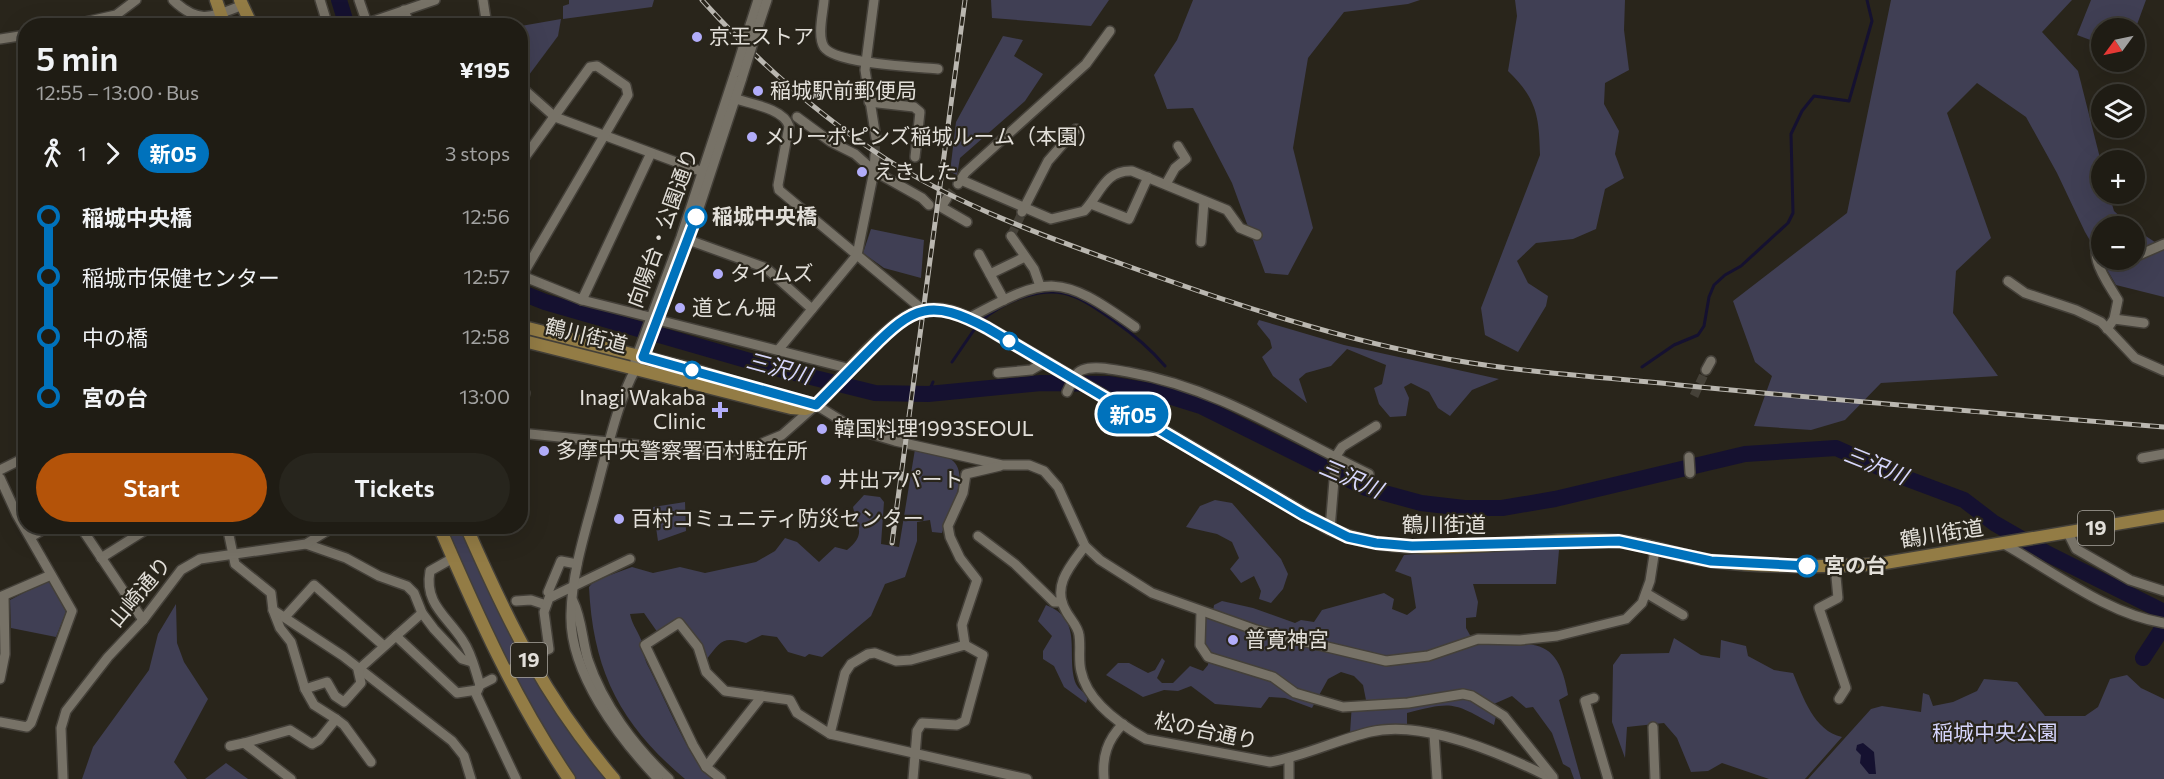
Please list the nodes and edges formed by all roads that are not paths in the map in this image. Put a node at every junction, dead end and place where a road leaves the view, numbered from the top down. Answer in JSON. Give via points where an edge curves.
{"nodes":[{"id":1,"x":136,"y":0,"type":"edge"},
{"id":2,"x":173,"y":0,"type":"edge"},
{"id":3,"x":216,"y":0,"type":"edge"},
{"id":4,"x":320,"y":0,"type":"edge"},
{"id":5,"x":359,"y":0,"type":"edge"},
{"id":6,"x":435,"y":0,"type":"edge"},
{"id":7,"x":483,"y":0,"type":"edge"},
{"id":8,"x":758,"y":0,"type":"edge"},
{"id":9,"x":767,"y":0,"type":"edge"},
{"id":10,"x":824,"y":0,"type":"edge"},
{"id":11,"x":874,"y":0,"type":"edge"},
{"id":12,"x":242,"y":3,"type":"edge"},
{"id":13,"x":404,"y":10,"type":"junction"},
{"id":14,"x":110,"y":18,"type":"edge"},
{"id":15,"x":214,"y":18,"type":"edge"},
{"id":16,"x":222,"y":18,"type":"edge"},
{"id":17,"x":225,"y":18,"type":"edge"},
{"id":18,"x":249,"y":18,"type":"edge"},
{"id":19,"x":326,"y":18,"type":"edge"},
{"id":20,"x":362,"y":18,"type":"edge"},
{"id":21,"x":382,"y":18,"type":"edge"},
{"id":22,"x":407,"y":18,"type":"edge"},
{"id":23,"x":486,"y":18,"type":"edge"},
{"id":24,"x":754,"y":26,"type":"junction"},
{"id":25,"x":1110,"y":31,"type":"dead end"},
{"id":26,"x":18,"y":36,"type":"edge"},
{"id":27,"x":0,"y":39,"type":"edge"},
{"id":28,"x":865,"y":61,"type":"junction"},
{"id":29,"x":938,"y":69,"type":"dead end"},
{"id":30,"x":739,"y":75,"type":"junction"},
{"id":31,"x":528,"y":93,"type":"edge"},
{"id":32,"x":736,"y":99,"type":"junction"},
{"id":33,"x":869,"y":102,"type":"junction"},
{"id":34,"x":555,"y":117,"type":"junction"},
{"id":35,"x":797,"y":117,"type":"dead end"},
{"id":36,"x":1076,"y":129,"type":"dead end"},
{"id":37,"x":604,"y":136,"type":"junction"},
{"id":38,"x":876,"y":138,"type":"tunnel mouth"},
{"id":39,"x":1178,"y":146,"type":"dead end"},
{"id":40,"x":528,"y":153,"type":"edge"},
{"id":41,"x":651,"y":153,"type":"junction"},
{"id":42,"x":875,"y":155,"type":"tunnel mouth"},
{"id":43,"x":915,"y":157,"type":"dead end"},
{"id":44,"x":874,"y":171,"type":"junction"},
{"id":45,"x":703,"y":172,"type":"junction"},
{"id":46,"x":1148,"y":177,"type":"junction"},
{"id":47,"x":1166,"y":184,"type":"junction"},
{"id":48,"x":947,"y":198,"type":"dead end"},
{"id":49,"x":1204,"y":201,"type":"junction"},
{"id":50,"x":1091,"y":204,"type":"junction"},
{"id":51,"x":929,"y":206,"type":"dead end"},
{"id":52,"x":1023,"y":211,"type":"junction"},
{"id":53,"x":967,"y":222,"type":"dead end"},
{"id":54,"x":1257,"y":235,"type":"dead end"},
{"id":55,"x":1011,"y":236,"type":"dead end"},
{"id":56,"x":684,"y":238,"type":"junction"},
{"id":57,"x":1201,"y":242,"type":"dead end"},
{"id":58,"x":2164,"y":244,"type":"edge"},
{"id":59,"x":2145,"y":252,"type":"edge"},
{"id":60,"x":979,"y":254,"type":"dead end"},
{"id":61,"x":857,"y":255,"type":"junction"},
{"id":62,"x":1025,"y":256,"type":"junction"},
{"id":63,"x":528,"y":270,"type":"edge"},
{"id":64,"x":2100,"y":270,"type":"edge"},
{"id":65,"x":990,"y":274,"type":"junction"},
{"id":66,"x":2008,"y":281,"type":"dead end"},
{"id":67,"x":528,"y":283,"type":"edge"},
{"id":68,"x":1040,"y":286,"type":"junction"},
{"id":69,"x":582,"y":300,"type":"junction"},
{"id":70,"x":1004,"y":300,"type":"junction"},
{"id":71,"x":812,"y":309,"type":"junction"},
{"id":72,"x":923,"y":310,"type":"junction"},
{"id":73,"x":2114,"y":319,"type":"junction"},
{"id":74,"x":971,"y":320,"type":"junction"},
{"id":75,"x":653,"y":321,"type":"junction"},
{"id":76,"x":2144,"y":322,"type":"dead end"},
{"id":77,"x":1135,"y":327,"type":"dead end"},
{"id":78,"x":528,"y":328,"type":"edge"},
{"id":79,"x":2107,"y":329,"type":"junction"},
{"id":80,"x":528,"y":342,"type":"edge"},
{"id":81,"x":779,"y":349,"type":"junction"},
{"id":82,"x":639,"y":356,"type":"junction"},
{"id":83,"x":1045,"y":362,"type":"junction"},
{"id":84,"x":635,"y":369,"type":"junction"},
{"id":85,"x":849,"y":371,"type":"junction"},
{"id":86,"x":2164,"y":371,"type":"edge"},
{"id":87,"x":998,"y":373,"type":"dead end"},
{"id":88,"x":1076,"y":376,"type":"junction"},
{"id":89,"x":1067,"y":392,"type":"dead end"},
{"id":90,"x":816,"y":405,"type":"junction"},
{"id":91,"x":1376,"y":426,"type":"dead end"},
{"id":92,"x":528,"y":434,"type":"edge"},
{"id":93,"x":609,"y":442,"type":"junction"},
{"id":94,"x":2164,"y":453,"type":"edge"},
{"id":95,"x":1689,"y":457,"type":"dead end"},
{"id":96,"x":2142,"y":458,"type":"dead end"},
{"id":97,"x":1336,"y":459,"type":"junction"},
{"id":98,"x":18,"y":461,"type":"edge"},
{"id":99,"x":1002,"y":465,"type":"junction"},
{"id":100,"x":0,"y":470,"type":"edge"},
{"id":101,"x":1690,"y":473,"type":"dead end"},
{"id":102,"x":1369,"y":474,"type":"dead end"},
{"id":103,"x":0,"y":478,"type":"edge"},
{"id":104,"x":18,"y":512,"type":"edge"},
{"id":105,"x":2164,"y":516,"type":"edge"},
{"id":106,"x":1330,"y":529,"type":"junction"},
{"id":107,"x":2068,"y":533,"type":"junction"},
{"id":108,"x":29,"y":534,"type":"edge"},
{"id":109,"x":36,"y":534,"type":"edge"},
{"id":110,"x":85,"y":534,"type":"edge"},
{"id":111,"x":139,"y":534,"type":"edge"},
{"id":112,"x":229,"y":534,"type":"edge"},
{"id":113,"x":322,"y":534,"type":"edge"},
{"id":114,"x":442,"y":534,"type":"edge"},
{"id":115,"x":470,"y":534,"type":"edge"},
{"id":116,"x":978,"y":536,"type":"dead end"},
{"id":117,"x":31,"y":537,"type":"junction"},
{"id":118,"x":306,"y":544,"type":"junction"},
{"id":119,"x":2004,"y":544,"type":"junction"},
{"id":120,"x":1085,"y":546,"type":"junction"},
{"id":121,"x":1655,"y":549,"type":"junction"},
{"id":122,"x":233,"y":552,"type":"junction"},
{"id":123,"x":101,"y":558,"type":"junction"},
{"id":124,"x":453,"y":558,"type":"junction"},
{"id":125,"x":630,"y":559,"type":"dead end"},
{"id":126,"x":577,"y":564,"type":"junction"},
{"id":127,"x":1836,"y":566,"type":"junction"},
{"id":128,"x":51,"y":575,"type":"junction"},
{"id":129,"x":574,"y":585,"type":"junction"},
{"id":130,"x":2164,"y":591,"type":"edge"},
{"id":131,"x":1646,"y":593,"type":"junction"},
{"id":132,"x":553,"y":596,"type":"junction"},
{"id":133,"x":2,"y":597,"type":"edge"},
{"id":134,"x":516,"y":601,"type":"dead end"},
{"id":135,"x":573,"y":601,"type":"junction"},
{"id":136,"x":1062,"y":602,"type":"junction"},
{"id":137,"x":546,"y":605,"type":"junction"},
{"id":138,"x":273,"y":610,"type":"junction"},
{"id":139,"x":1201,"y":612,"type":"junction"},
{"id":140,"x":422,"y":613,"type":"junction"},
{"id":141,"x":1683,"y":615,"type":"dead end"},
{"id":142,"x":285,"y":617,"type":"junction"},
{"id":143,"x":143,"y":620,"type":"junction"},
{"id":144,"x":2164,"y":623,"type":"edge"},
{"id":145,"x":396,"y":636,"type":"junction"},
{"id":146,"x":965,"y":645,"type":"junction"},
{"id":147,"x":384,"y":646,"type":"junction"},
{"id":148,"x":542,"y":652,"type":"dead end"},
{"id":149,"x":472,"y":662,"type":"junction"},
{"id":150,"x":524,"y":662,"type":"dead end"},
{"id":151,"x":511,"y":669,"type":"dead end"},
{"id":152,"x":358,"y":670,"type":"junction"},
{"id":153,"x":0,"y":679,"type":"edge"},
{"id":154,"x":492,"y":679,"type":"dead end"},
{"id":155,"x":479,"y":687,"type":"junction"},
{"id":156,"x":305,"y":689,"type":"junction"},
{"id":157,"x":762,"y":696,"type":"junction"},
{"id":158,"x":1594,"y":698,"type":"dead end"},
{"id":159,"x":1839,"y":699,"type":"dead end"},
{"id":160,"x":336,"y":719,"type":"junction"},
{"id":161,"x":0,"y":722,"type":"edge"},
{"id":162,"x":1123,"y":724,"type":"junction"},
{"id":163,"x":1653,"y":726,"type":"dead end"},
{"id":164,"x":830,"y":734,"type":"junction"},
{"id":165,"x":1434,"y":734,"type":"junction"},
{"id":166,"x":244,"y":743,"type":"junction"},
{"id":167,"x":230,"y":746,"type":"dead end"},
{"id":168,"x":915,"y":754,"type":"junction"},
{"id":169,"x":1289,"y":759,"type":"junction"},
{"id":170,"x":371,"y":762,"type":"dead end"},
{"id":171,"x":706,"y":767,"type":"junction"},
{"id":172,"x":63,"y":779,"type":"edge"},
{"id":173,"x":291,"y":779,"type":"edge"},
{"id":174,"x":471,"y":779,"type":"edge"},
{"id":175,"x":516,"y":779,"type":"edge"},
{"id":176,"x":569,"y":779,"type":"edge"},
{"id":177,"x":614,"y":779,"type":"edge"},
{"id":178,"x":658,"y":779,"type":"edge"},
{"id":179,"x":669,"y":779,"type":"edge"},
{"id":180,"x":721,"y":779,"type":"edge"},
{"id":181,"x":913,"y":779,"type":"edge"},
{"id":182,"x":1027,"y":779,"type":"edge"},
{"id":183,"x":1104,"y":779,"type":"edge"},
{"id":184,"x":1288,"y":779,"type":"edge"},
{"id":185,"x":1437,"y":779,"type":"edge"},
{"id":186,"x":1554,"y":779,"type":"edge"},
{"id":187,"x":1608,"y":779,"type":"edge"},
{"id":188,"x":1654,"y":779,"type":"edge"}],
"edges":[{"from":1,"to":14,"type":"street"},
{"from":2,"to":15,"type":"street","via":[[192,15]]},
{"from":3,"to":16,"type":"main road"},
{"from":4,"to":19,"type":"street"},
{"from":5,"to":20,"type":"street"},
{"from":6,"to":13,"type":"street"},
{"from":7,"to":23,"type":"street"},
{"from":8,"to":24,"type":"street","name":"向陽台・公園通り"},
{"from":9,"to":24,"type":"street","name":"向陽台・公園通り"},
{"from":10,"to":28,"type":"street","via":[[821,38],[825,49],[836,56]]},
{"from":11,"to":28,"type":"street"},
{"from":12,"to":17,"type":"street"},
{"from":12,"to":18,"type":"main road"},
{"from":13,"to":21,"type":"street"},
{"from":13,"to":22,"type":"street"},
{"from":24,"to":30,"type":"street","name":"向陽台・公園通り","bridge":true},
{"from":25,"to":52,"type":"street","via":[[1086,64],[1014,126],[959,182]]},
{"from":26,"to":27,"type":"street"},
{"from":28,"to":29,"type":"street"},
{"from":28,"to":33,"type":"street"},
{"from":30,"to":32,"type":"street","name":"向陽台・公園通り"},
{"from":30,"to":45,"type":"street","name":"向陽台・公園通り"},
{"from":31,"to":34,"type":"street"},
{"from":32,"to":56,"type":"street","name":"向陽台・公園通り"},
{"from":32,"to":61,"type":"street","via":[[786,118],[789,126],[779,190]]},
{"from":33,"to":38,"type":"street"},
{"from":33,"to":43,"type":"street","via":[[914,107],[920,112]]},
{"from":34,"to":37,"type":"street"},
{"from":34,"to":37,"type":"street","via":[[590,68],[597,66],[628,90]]},
{"from":34,"to":40,"type":"street"},
{"from":35,"to":44,"type":"street","via":[[855,154]]},
{"from":36,"to":52,"type":"street","via":[[1048,161]]},
{"from":37,"to":41,"type":"street"},
{"from":37,"to":63,"type":"street"},
{"from":39,"to":47,"type":"street","via":[[1186,159]]},
{"from":41,"to":45,"type":"street"},
{"from":41,"to":69,"type":"street"},
{"from":42,"to":44,"type":"street"},
{"from":44,"to":51,"type":"street"},
{"from":44,"to":61,"type":"street"},
{"from":45,"to":56,"type":"street","name":"向陽台・公園通り"},
{"from":46,"to":47,"type":"street"},
{"from":46,"to":50,"type":"street","via":[[1122,171],[1098,188]]},
{"from":46,"to":50,"type":"street","via":[[1129,219]]},
{"from":47,"to":49,"type":"street"},
{"from":48,"to":53,"type":"street","via":[[941,207]]},
{"from":49,"to":54,"type":"street","via":[[1227,210],[1240,228]]},
{"from":49,"to":57,"type":"street"},
{"from":50,"to":52,"type":"street","via":[[1084,211],[1051,219]]},
{"from":55,"to":62,"type":"street"},
{"from":56,"to":71,"type":"street","via":[[766,268]]},
{"from":56,"to":75,"type":"street","name":"向陽台・公園通り"},
{"from":58,"to":59,"type":"street"},
{"from":60,"to":65,"type":"street"},
{"from":61,"to":71,"type":"street"},
{"from":61,"to":72,"type":"street"},
{"from":62,"to":65,"type":"street"},
{"from":62,"to":68,"type":"street"},
{"from":64,"to":73,"type":"street","via":[[2118,300]]},
{"from":65,"to":70,"type":"street"},
{"from":66,"to":79,"type":"street","via":[[2025,292],[2101,322]]},
{"from":67,"to":69,"type":"street"},
{"from":68,"to":70,"type":"street"},
{"from":68,"to":77,"type":"street","via":[[1076,290]]},
{"from":69,"to":75,"type":"street"},
{"from":70,"to":74,"type":"street"},
{"from":71,"to":81,"type":"street"},
{"from":72,"to":74,"type":"main road","name":"鶴川街道","number":"19","via":[[947,311]]},
{"from":72,"to":85,"type":"main road","via":[[896,324]]},
{"from":73,"to":76,"type":"street"},
{"from":73,"to":79,"type":"street"},
{"from":74,"to":83,"type":"main road","name":"鶴川街道","number":"19"},
{"from":75,"to":81,"type":"street"},
{"from":75,"to":82,"type":"street","name":"向陽台・公園通り"},
{"from":78,"to":82,"type":"main road","name":"鶴川街道"},
{"from":79,"to":86,"type":"street","via":[[2134,358]]},
{"from":80,"to":84,"type":"main road","name":"鶴川街道"},
{"from":81,"to":85,"type":"street"},
{"from":82,"to":84,"type":"street","name":"向陽台・公園通り"},
{"from":82,"to":90,"type":"main road","name":"鶴川街道"},
{"from":83,"to":87,"type":"street","via":[[1031,370]]},
{"from":83,"to":88,"type":"main road","name":"鶴川街道","number":"19"},
{"from":84,"to":90,"type":"main road","name":"鶴川街道","via":[[791,408]]},
{"from":84,"to":93,"type":"street","name":"向陽台・公園通り"},
{"from":85,"to":90,"type":"main road"},
{"from":88,"to":89,"type":"street"},
{"from":88,"to":97,"type":"street","via":[[1083,369],[1108,369],[1161,378],[1228,402]]},
{"from":88,"to":106,"type":"main road","name":"鶴川街道","number":"19","via":[[1096,392]]},
{"from":90,"to":93,"type":"street","via":[[782,435],[743,451]]},
{"from":90,"to":99,"type":"street","via":[[855,429]]},
{"from":91,"to":97,"type":"street","via":[[1342,447]]},
{"from":92,"to":93,"type":"street"},
{"from":93,"to":126,"type":"street","name":"向陽台・公園通り"},
{"from":94,"to":96,"type":"street"},
{"from":95,"to":101,"type":"street"},
{"from":97,"to":102,"type":"street"},
{"from":97,"to":106,"type":"street"},
{"from":98,"to":100,"type":"street"},
{"from":99,"to":120,"type":"street","via":[[1029,465],[1050,476],[1064,497]]},
{"from":99,"to":146,"type":"street","via":[[966,474],[963,493],[948,525],[960,558],[977,580],[962,625]]},
{"from":103,"to":104,"type":"street"},
{"from":105,"to":107,"type":"main road","name":"鶴川街道","number":"19"},
{"from":106,"to":121,"type":"main road","name":"鶴川街道","number":"19","via":[[1376,543],[1412,546],[1619,541]]},
{"from":107,"to":119,"type":"main road","name":"鶴川街道","number":"19"},
{"from":107,"to":130,"type":"street","via":[[2076,549],[2130,580]]},
{"from":108,"to":117,"type":"street"},
{"from":109,"to":117,"type":"street"},
{"from":110,"to":123,"type":"street"},
{"from":111,"to":123,"type":"street"},
{"from":112,"to":122,"type":"street"},
{"from":113,"to":118,"type":"street","name":"山崎通り"},
{"from":114,"to":124,"type":"main road","number":"19"},
{"from":115,"to":177,"type":"main road","number":"19","via":[[538,676]]},
{"from":116,"to":136,"type":"street","via":[[1015,564],[1054,602]]},
{"from":117,"to":128,"type":"street"},
{"from":118,"to":122,"type":"street","name":"山崎通り"},
{"from":118,"to":140,"type":"street","via":[[407,586]]},
{"from":119,"to":127,"type":"main road","name":"鶴川街道","number":"19","via":[[1880,564]]},
{"from":119,"to":144,"type":"street","via":[[2104,602]]},
{"from":120,"to":136,"type":"street","via":[[1066,573]]},
{"from":120,"to":139,"type":"street","via":[[1152,593]]},
{"from":121,"to":127,"type":"main road","name":"鶴川街道","number":"19","via":[[1711,561]]},
{"from":121,"to":131,"type":"street"},
{"from":122,"to":138,"type":"street","via":[[239,568],[268,588]]},
{"from":122,"to":143,"type":"street","name":"山崎通り","via":[[188,564]]},
{"from":123,"to":143,"type":"street"},
{"from":124,"to":149,"type":"street","via":[[430,571],[427,588],[435,605],[463,640]]},
{"from":124,"to":176,"type":"main road","number":"19","via":[[521,701]]},
{"from":125,"to":129,"type":"street"},
{"from":126,"to":129,"type":"street","name":"向陽台・公園通り"},
{"from":126,"to":132,"type":"street","via":[[561,561],[548,592]]},
{"from":127,"to":159,"type":"street","via":[[1838,597],[1820,608],[1846,688]]},
{"from":128,"to":133,"type":"street"},
{"from":128,"to":161,"type":"street","via":[[72,611],[31,723],[27,727]]},
{"from":129,"to":132,"type":"street"},
{"from":129,"to":135,"type":"street","name":"向陽台・公園通り"},
{"from":131,"to":139,"type":"street","via":[[1633,614],[1596,628],[1520,640],[1478,639],[1428,656],[1386,661],[1279,636]]},
{"from":131,"to":141,"type":"street"},
{"from":132,"to":137,"type":"street"},
{"from":133,"to":153,"type":"street","via":[[5,654]]},
{"from":134,"to":137,"type":"street"},
{"from":135,"to":178,"type":"street","name":"向陽台・公園通り","via":[[575,639],[590,686],[614,726]]},
{"from":135,"to":179,"type":"street","via":[[579,612],[588,661],[607,703]]},
{"from":136,"to":162,"type":"street","name":"松の台通り","via":[[1077,629],[1080,669],[1086,686]]},
{"from":137,"to":148,"type":"street","via":[[543,612],[549,649]]},
{"from":138,"to":142,"type":"street"},
{"from":138,"to":156,"type":"street","via":[[291,642]]},
{"from":139,"to":186,"type":"street","via":[[1200,645],[1208,657],[1273,676],[1295,693],[1325,703],[1342,707],[1408,703],[1463,694],[1481,700],[1504,716]]},
{"from":140,"to":145,"type":"street"},
{"from":140,"to":149,"type":"street","via":[[462,659]]},
{"from":142,"to":147,"type":"street","via":[[314,585]]},
{"from":142,"to":152,"type":"street"},
{"from":143,"to":172,"type":"street","name":"山崎通り","via":[[66,711],[61,728]]},
{"from":145,"to":147,"type":"street"},
{"from":145,"to":155,"type":"street","via":[[457,693]]},
{"from":146,"to":164,"type":"street","via":[[911,660],[896,661],[868,654],[851,664],[845,673]]},
{"from":146,"to":168,"type":"street","via":[[983,655],[965,720],[957,725],[922,723],[917,731]]},
{"from":147,"to":152,"type":"street"},
{"from":149,"to":155,"type":"street"},
{"from":150,"to":151,"type":"street"},
{"from":152,"to":156,"type":"street","via":[[361,683],[344,702],[327,682]]},
{"from":152,"to":174,"type":"street","via":[[452,741],[464,756]]},
{"from":154,"to":155,"type":"street"},
{"from":155,"to":175,"type":"street","via":[[476,694],[480,706]]},
{"from":156,"to":160,"type":"street","via":[[314,705]]},
{"from":157,"to":164,"type":"street","via":[[790,700],[797,713]]},
{"from":157,"to":171,"type":"street"},
{"from":157,"to":171,"type":"street","via":[[725,691],[706,672],[698,647],[679,623],[645,645]]},
{"from":158,"to":187,"type":"street","via":[[1585,701]]},
{"from":160,"to":166,"type":"street","via":[[320,740],[312,744],[290,730]]},
{"from":160,"to":170,"type":"street","via":[[345,725]]},
{"from":162,"to":169,"type":"street","name":"松の台通り","via":[[1146,739],[1169,744],[1254,761]]},
{"from":162,"to":183,"type":"street","via":[[1105,751]]},
{"from":163,"to":188,"type":"street"},
{"from":164,"to":168,"type":"street"},
{"from":165,"to":169,"type":"street","name":"松の台通り","via":[[1373,731]]},
{"from":165,"to":185,"type":"street"},
{"from":165,"to":186,"type":"street","name":"松の台通り","via":[[1478,746]]},
{"from":166,"to":167,"type":"street"},
{"from":166,"to":173,"type":"street"},
{"from":168,"to":181,"type":"street"},
{"from":168,"to":182,"type":"street"},
{"from":169,"to":184,"type":"street"},
{"from":171,"to":180,"type":"street"}]}
